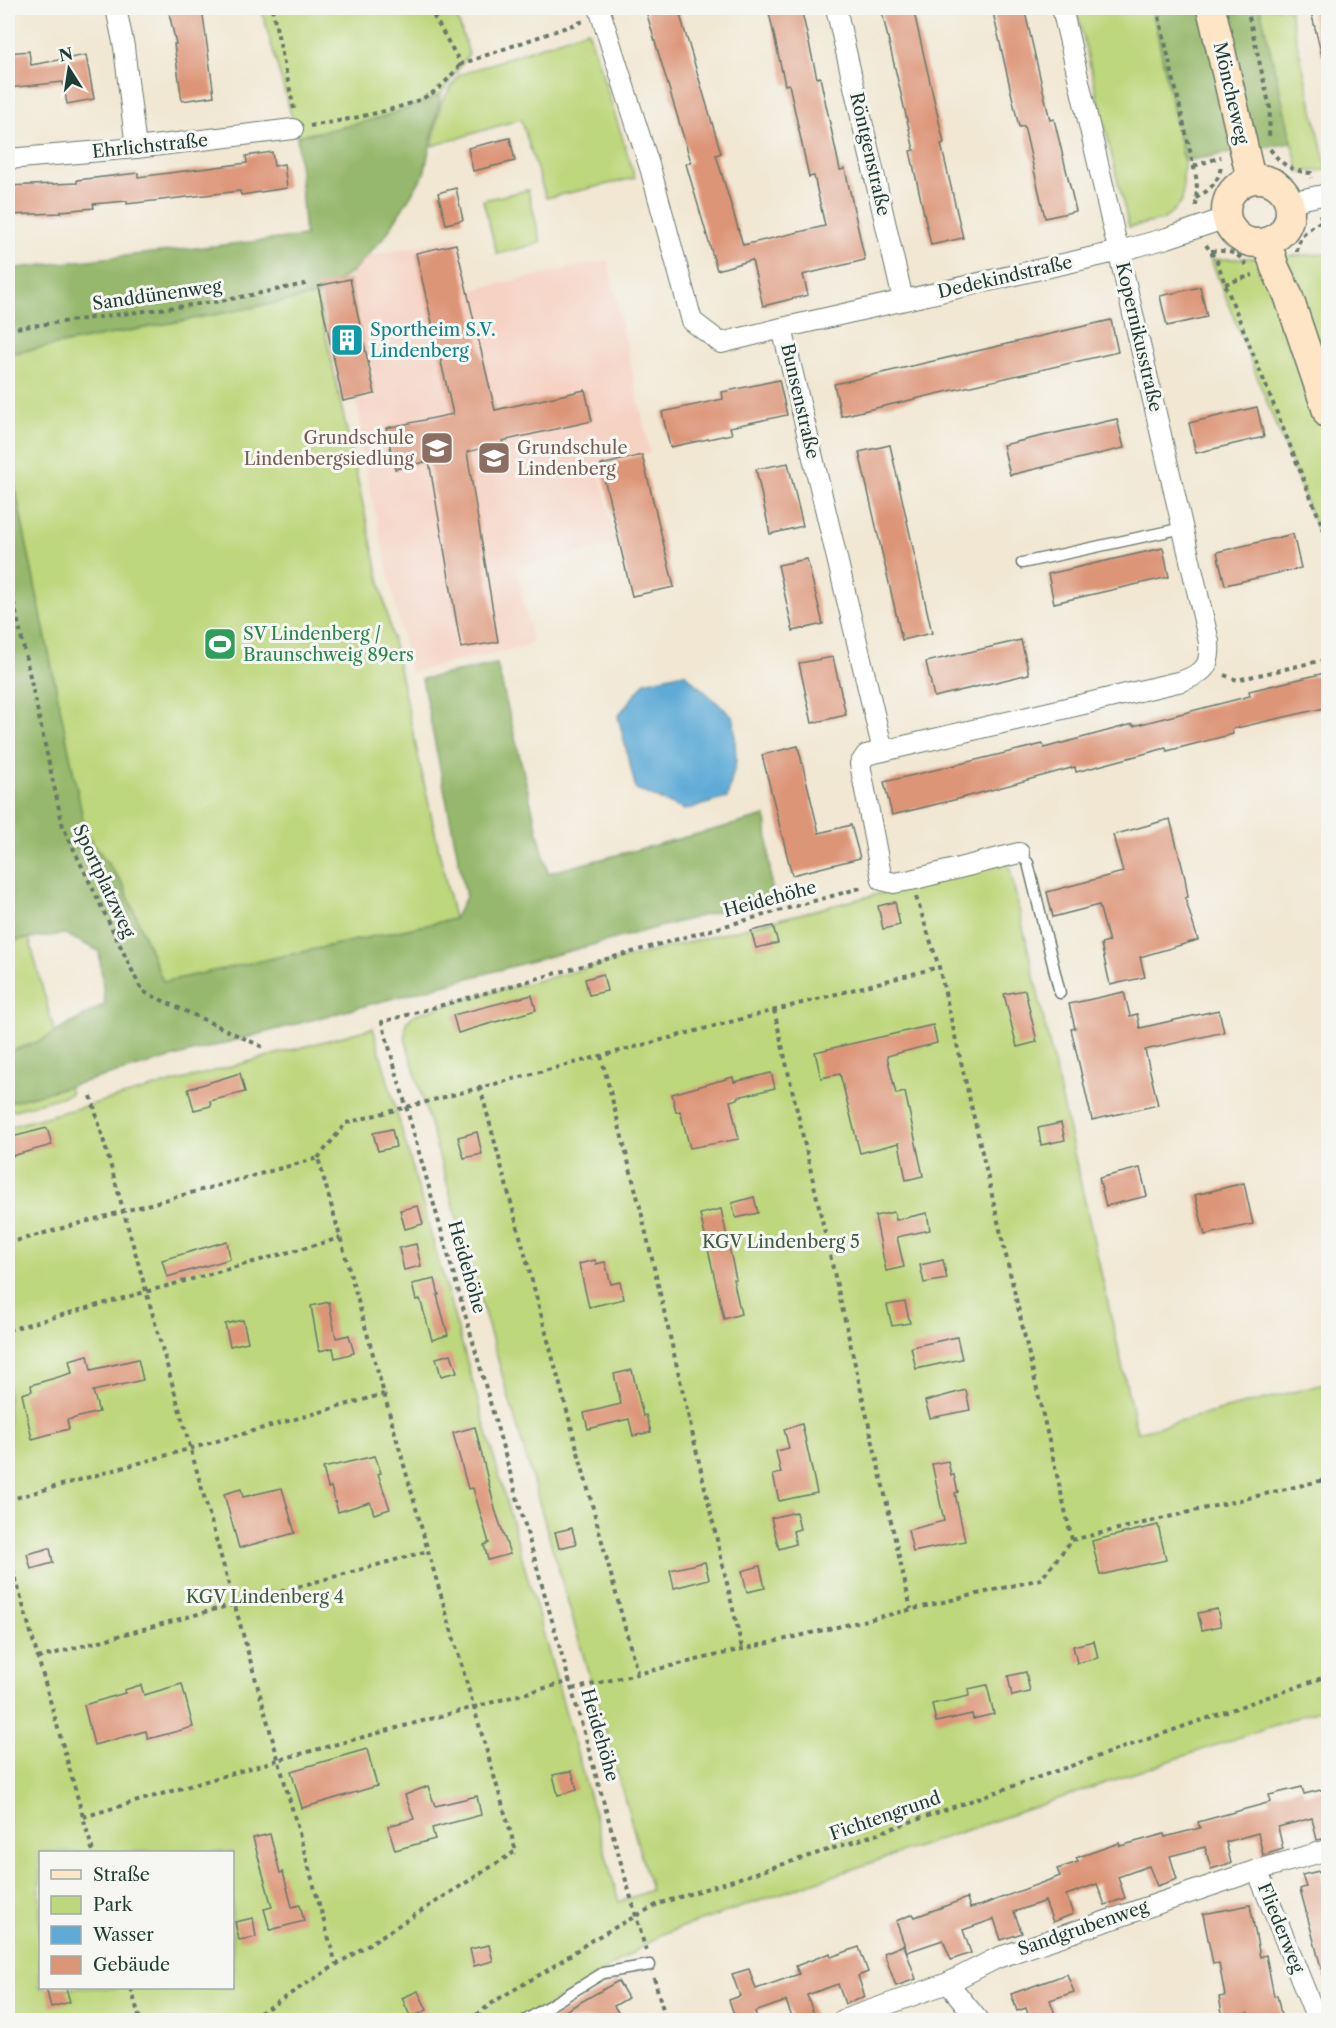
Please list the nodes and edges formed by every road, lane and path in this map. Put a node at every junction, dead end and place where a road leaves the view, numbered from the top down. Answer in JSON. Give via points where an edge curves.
{"nodes":[{"id":1,"x":116,"y":8,"type":"edge"},
{"id":2,"x":272,"y":8,"type":"edge"},
{"id":3,"x":429,"y":8,"type":"edge"},
{"id":4,"x":836,"y":8,"type":"edge"},
{"id":5,"x":1062,"y":8,"type":"edge"},
{"id":6,"x":1157,"y":8,"type":"edge"},
{"id":7,"x":1211,"y":8,"type":"edge"},
{"id":8,"x":1247,"y":8,"type":"edge"},
{"id":9,"x":600,"y":11,"type":"edge"},
{"id":10,"x":461,"y":64,"type":"junction"},
{"id":11,"x":293,"y":129,"type":"junction"},
{"id":12,"x":1268,"y":147,"type":"dead end"},
{"id":13,"x":136,"y":148,"type":"junction"},
{"id":14,"x":1221,"y":157,"type":"dead end"},
{"id":15,"x":8,"y":159,"type":"edge"},
{"id":16,"x":1251,"y":179,"type":"junction"},
{"id":17,"x":1329,"y":194,"type":"edge"},
{"id":18,"x":1196,"y":198,"type":"junction"},
{"id":19,"x":1289,"y":202,"type":"junction"},
{"id":20,"x":1213,"y":222,"type":"junction"},
{"id":21,"x":1267,"y":242,"type":"junction"},
{"id":22,"x":1120,"y":251,"type":"junction"},
{"id":23,"x":1211,"y":251,"type":"junction"},
{"id":24,"x":1251,"y":275,"type":"dead end"},
{"id":25,"x":310,"y":283,"type":"dead end"},
{"id":26,"x":903,"y":300,"type":"junction"},
{"id":27,"x":782,"y":328,"type":"junction"},
{"id":28,"x":8,"y":329,"type":"edge"},
{"id":29,"x":1329,"y":414,"type":"edge"},
{"id":30,"x":1184,"y":528,"type":"junction"},
{"id":31,"x":1329,"y":540,"type":"edge"},
{"id":32,"x":1022,"y":563,"type":"dead end"},
{"id":33,"x":8,"y":576,"type":"edge"},
{"id":34,"x":1329,"y":659,"type":"edge"},
{"id":35,"x":1207,"y":667,"type":"junction"},
{"id":36,"x":883,"y":751,"type":"junction"},
{"id":37,"x":1019,"y":853,"type":"joint"},
{"id":38,"x":882,"y":880,"type":"junction"},
{"id":39,"x":911,"y":880,"type":"junction"},
{"id":40,"x":939,"y":967,"type":"junction"},
{"id":41,"x":1060,"y":993,"type":"dead end"},
{"id":42,"x":774,"y":1010,"type":"junction"},
{"id":43,"x":265,"y":1048,"type":"dead end"},
{"id":44,"x":601,"y":1056,"type":"junction"},
{"id":45,"x":480,"y":1087,"type":"junction"},
{"id":46,"x":91,"y":1096,"type":"dead end"},
{"id":47,"x":407,"y":1106,"type":"junction"},
{"id":48,"x":318,"y":1158,"type":"junction"},
{"id":49,"x":123,"y":1212,"type":"junction"},
{"id":50,"x":340,"y":1238,"type":"junction"},
{"id":51,"x":8,"y":1243,"type":"edge"},
{"id":52,"x":146,"y":1292,"type":"junction"},
{"id":53,"x":8,"y":1330,"type":"edge"},
{"id":54,"x":384,"y":1394,"type":"junction"},
{"id":55,"x":190,"y":1448,"type":"junction"},
{"id":56,"x":1329,"y":1479,"type":"edge"},
{"id":57,"x":8,"y":1500,"type":"edge"},
{"id":58,"x":1072,"y":1540,"type":"junction"},
{"id":59,"x":428,"y":1551,"type":"junction"},
{"id":60,"x":8,"y":1552,"type":"edge"},
{"id":61,"x":234,"y":1604,"type":"junction"},
{"id":62,"x":911,"y":1609,"type":"junction"},
{"id":63,"x":742,"y":1648,"type":"junction"},
{"id":64,"x":38,"y":1658,"type":"junction"},
{"id":65,"x":637,"y":1672,"type":"junction"},
{"id":66,"x":1329,"y":1676,"type":"edge"},
{"id":67,"x":571,"y":1681,"type":"junction"},
{"id":68,"x":573,"y":1689,"type":"junction"},
{"id":69,"x":474,"y":1707,"type":"junction"},
{"id":70,"x":278,"y":1760,"type":"junction"},
{"id":71,"x":83,"y":1817,"type":"junction"},
{"id":72,"x":1329,"y":1850,"type":"edge"},
{"id":73,"x":93,"y":1851,"type":"edge"},
{"id":74,"x":1257,"y":1870,"type":"junction"},
{"id":75,"x":637,"y":1916,"type":"junction"},
{"id":76,"x":336,"y":1964,"type":"junction"},
{"id":77,"x":650,"y":1965,"type":"junction"},
{"id":78,"x":948,"y":1983,"type":"junction"},
{"id":79,"x":131,"y":1989,"type":"edge"},
{"id":80,"x":140,"y":2020,"type":"edge"},
{"id":81,"x":249,"y":2020,"type":"edge"},
{"id":82,"x":469,"y":2020,"type":"edge"},
{"id":83,"x":526,"y":2020,"type":"edge"},
{"id":84,"x":666,"y":2020,"type":"edge"},
{"id":85,"x":843,"y":2020,"type":"edge"},
{"id":86,"x":978,"y":2020,"type":"edge"},
{"id":87,"x":1317,"y":2020,"type":"edge"}],
"edges":[{"from":1,"to":13,"type":"street"},
{"from":2,"to":11,"type":"path","via":[[294,109]]},
{"from":3,"to":10,"type":"path"},
{"from":4,"to":26,"type":"street","name":"Röntgenstraße"},
{"from":5,"to":22,"type":"street","name":"Kopernikusstraße"},
{"from":6,"to":18,"type":"path","via":[[1197,181]]},
{"from":7,"to":16,"type":"main road","name":"Möncheweg"},
{"from":8,"to":12,"type":"path","via":[[1270,108]]},
{"from":9,"to":10,"type":"path"},
{"from":9,"to":27,"type":"street","name":"Bunsenstraße","via":[[651,171],[692,321],[721,343]]},
{"from":10,"to":11,"type":"path","via":[[435,92],[409,103],[348,120]]},
{"from":11,"to":13,"type":"street","name":"Ehrlichstraße"},
{"from":13,"to":15,"type":"street","name":"Ehrlichstraße"},
{"from":14,"to":18,"type":"path","via":[[1215,183]]},
{"from":16,"to":19,"type":"main road","via":[[1275,183]]},
{"from":16,"to":20,"type":"main road","via":[[1230,194]]},
{"from":17,"to":19,"type":"street"},
{"from":18,"to":20,"type":"path","via":[[1196,208]]},
{"from":19,"to":21,"type":"main road","via":[[1286,226]]},
{"from":20,"to":21,"type":"main road","via":[[1230,228],[1246,241]]},
{"from":20,"to":22,"type":"street","name":"Dedekindstraße"},
{"from":20,"to":23,"type":"path","via":[[1205,244]]},
{"from":21,"to":29,"type":"main road"},
{"from":22,"to":26,"type":"street","name":"Dedekindstraße"},
{"from":22,"to":30,"type":"street","name":"Kopernikusstraße"},
{"from":23,"to":24,"type":"path","via":[[1225,250],[1237,255]]},
{"from":23,"to":31,"type":"path"},
{"from":25,"to":28,"type":"path","name":"Sanddünenweg","via":[[221,301]]},
{"from":26,"to":27,"type":"street","name":"Dedekindstraße"},
{"from":27,"to":36,"type":"street","name":"Bunsenstraße"},
{"from":30,"to":32,"type":"lane"},
{"from":30,"to":35,"type":"street","name":"Kopernikusstraße","via":[[1209,642]]},
{"from":33,"to":43,"type":"path","name":"Sportplatzweg","via":[[63,827],[142,992]]},
{"from":34,"to":35,"type":"path","via":[[1237,680]]},
{"from":35,"to":36,"type":"street","via":[[1182,681]]},
{"from":36,"to":38,"type":"street","via":[[866,755],[860,764]]},
{"from":37,"to":39,"type":"street"},
{"from":37,"to":41,"type":"lane","via":[[1028,863]]},
{"from":38,"to":39,"type":"street"},
{"from":38,"to":47,"type":"path","name":"Heidehöhe","via":[[382,1022]]},
{"from":39,"to":40,"type":"path"},
{"from":40,"to":42,"type":"path"},
{"from":40,"to":58,"type":"path"},
{"from":42,"to":44,"type":"path"},
{"from":42,"to":62,"type":"path"},
{"from":44,"to":45,"type":"path"},
{"from":44,"to":63,"type":"path"},
{"from":45,"to":47,"type":"path"},
{"from":45,"to":65,"type":"path"},
{"from":46,"to":49,"type":"path"},
{"from":47,"to":48,"type":"path","via":[[346,1123]]},
{"from":47,"to":67,"type":"path","name":"Heidehöhe"},
{"from":48,"to":49,"type":"path"},
{"from":48,"to":50,"type":"path"},
{"from":49,"to":51,"type":"path"},
{"from":49,"to":52,"type":"path"},
{"from":50,"to":52,"type":"path"},
{"from":50,"to":54,"type":"path"},
{"from":52,"to":53,"type":"path"},
{"from":52,"to":55,"type":"path"},
{"from":54,"to":55,"type":"path"},
{"from":54,"to":59,"type":"path"},
{"from":55,"to":57,"type":"path"},
{"from":55,"to":61,"type":"path"},
{"from":56,"to":58,"type":"path"},
{"from":58,"to":62,"type":"path","via":[[1041,1579]]},
{"from":59,"to":61,"type":"path"},
{"from":59,"to":69,"type":"path"},
{"from":60,"to":64,"type":"path"},
{"from":61,"to":64,"type":"path"},
{"from":61,"to":70,"type":"path"},
{"from":62,"to":63,"type":"path"},
{"from":63,"to":65,"type":"path"},
{"from":64,"to":71,"type":"path"},
{"from":65,"to":68,"type":"path"},
{"from":66,"to":75,"type":"path","name":"Fichtengrund","via":[[856,1841],[658,1904]]},
{"from":67,"to":68,"type":"path","name":"Heidehöhe"},
{"from":67,"to":69,"type":"path"},
{"from":68,"to":75,"type":"path","name":"Heidehöhe"},
{"from":69,"to":70,"type":"path"},
{"from":69,"to":76,"type":"path","via":[[516,1851]]},
{"from":70,"to":71,"type":"path"},
{"from":70,"to":76,"type":"path"},
{"from":71,"to":73,"type":"path"},
{"from":72,"to":74,"type":"street","name":"Sandgrubenweg"},
{"from":74,"to":78,"type":"street","name":"Sandgrubenweg","via":[[997,1958]]},
{"from":74,"to":87,"type":"street","name":"Fliederweg"},
{"from":75,"to":77,"type":"path","name":"Heidehöhe"},
{"from":75,"to":82,"type":"path","name":"Fichtengrund","via":[[592,1940]]},
{"from":76,"to":81,"type":"path"},
{"from":77,"to":83,"type":"lane","via":[[603,1973]]},
{"from":77,"to":84,"type":"path","name":"Heidehöhe"},
{"from":78,"to":85,"type":"street","name":"Sandgrubenweg"},
{"from":78,"to":86,"type":"street"},
{"from":79,"to":80,"type":"path"}]}
